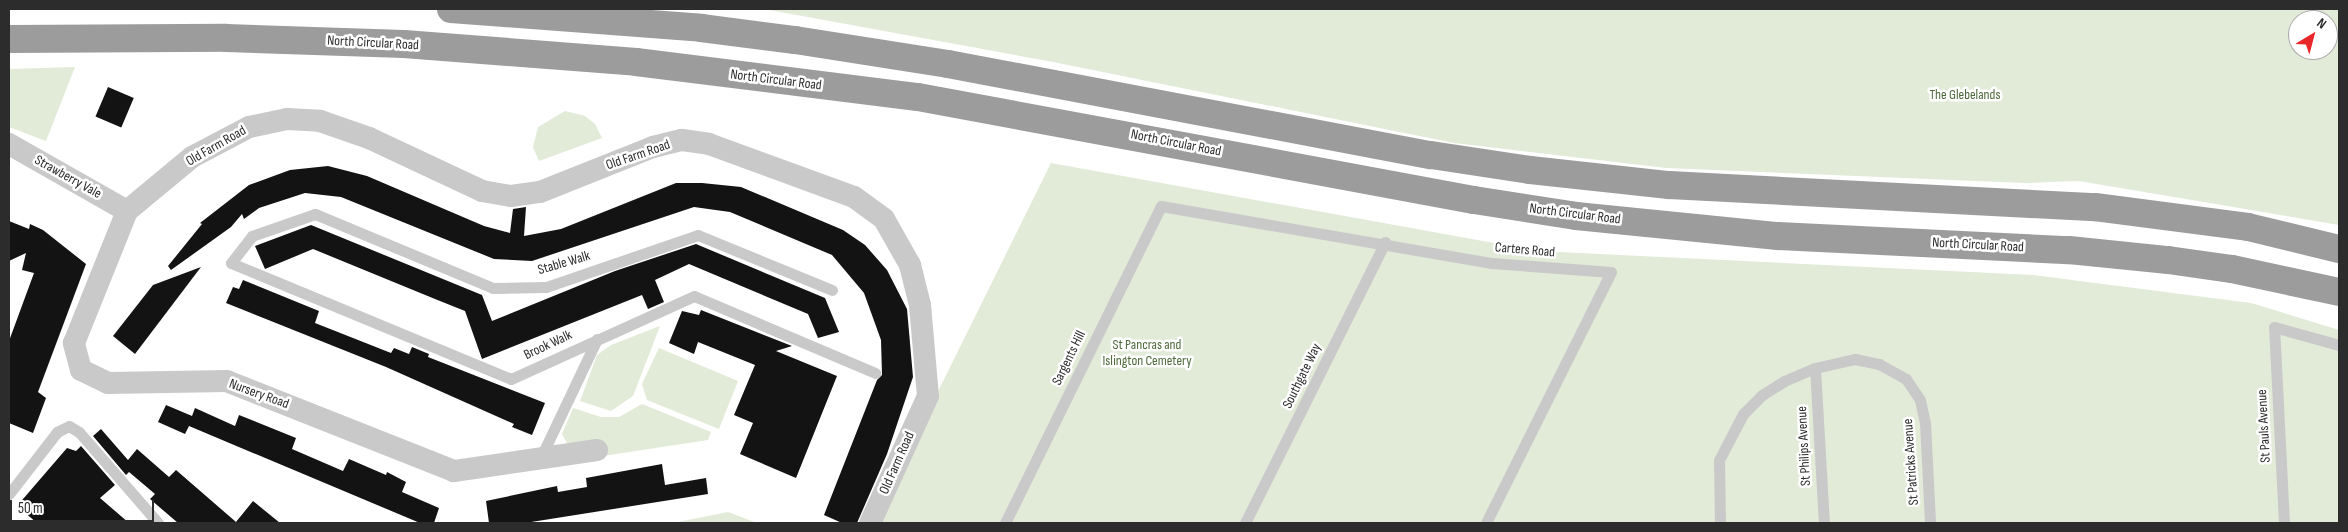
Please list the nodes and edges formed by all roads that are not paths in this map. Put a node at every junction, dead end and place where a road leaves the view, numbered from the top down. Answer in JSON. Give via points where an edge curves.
{"nodes":[{"id":1,"x":451,"y":9,"type":"edge"},
{"id":2,"x":518,"y":11,"type":"edge"},
{"id":3,"x":9,"y":39,"type":"edge"},
{"id":4,"x":9,"y":144,"type":"edge"},
{"id":5,"x":1160,"y":206,"type":"joint"},
{"id":6,"x":127,"y":211,"type":"junction"},
{"id":7,"x":1385,"y":242,"type":"junction"},
{"id":8,"x":2339,"y":249,"type":"edge"},
{"id":9,"x":231,"y":263,"type":"joint"},
{"id":10,"x":832,"y":290,"type":"dead end"},
{"id":11,"x":2339,"y":292,"type":"edge"},
{"id":12,"x":597,"y":339,"type":"junction"},
{"id":13,"x":2339,"y":345,"type":"edge"},
{"id":14,"x":1815,"y":368,"type":"junction"},
{"id":15,"x":875,"y":373,"type":"dead end"},
{"id":16,"x":597,"y":450,"type":"dead end"},
{"id":17,"x":540,"y":459,"type":"junction"},
{"id":18,"x":9,"y":494,"type":"edge"},
{"id":19,"x":158,"y":523,"type":"edge"},
{"id":20,"x":870,"y":523,"type":"edge"},
{"id":21,"x":1005,"y":523,"type":"edge"},
{"id":22,"x":1245,"y":523,"type":"edge"},
{"id":23,"x":1486,"y":523,"type":"edge"},
{"id":24,"x":1720,"y":523,"type":"edge"},
{"id":25,"x":1824,"y":523,"type":"edge"},
{"id":26,"x":1930,"y":523,"type":"edge"},
{"id":27,"x":2284,"y":523,"type":"edge"}],
"edges":[{"from":1,"to":2,"type":"highway"},
{"from":2,"to":8,"type":"highway","via":[[701,28],[938,63],[1431,156],[1530,170],[1669,185],[2095,207],[2248,227]]},
{"from":3,"to":11,"type":"highway","name":"North Circular Road","via":[[226,38],[384,43],[636,62],[918,97],[1576,216],[1778,236],[2069,250],[2232,269]]},
{"from":4,"to":6,"type":"street","name":"Strawberry Vale"},
{"from":5,"to":7,"type":"lane","name":"Carters Road"},
{"from":5,"to":21,"type":"lane","name":"Sargents Hill"},
{"from":6,"to":17,"type":"street","name":"Nursery Road","via":[[74,343],[81,370],[108,383],[227,381],[454,470]]},
{"from":6,"to":20,"type":"street","name":"Old Farm Road","via":[[192,157],[249,127],[287,119],[320,121],[369,138],[482,191],[511,196],[540,192],[653,146],[682,140],[709,144],[854,197],[884,219],[910,265],[918,297],[921,393]]},
{"from":7,"to":22,"type":"lane","name":"Southgate Way"},
{"from":7,"to":23,"type":"lane","name":"Carters Road","via":[[1492,263],[1611,272]]},
{"from":9,"to":10,"type":"lane","name":"Stable Walk","via":[[252,236],[315,214],[493,288],[546,286],[698,235]]},
{"from":9,"to":12,"type":"lane","name":"Brook Walk","via":[[511,379]]},
{"from":12,"to":15,"type":"lane","name":"Brook Walk","via":[[694,296]]},
{"from":12,"to":17,"type":"lane"},
{"from":13,"to":27,"type":"lane","name":"St Pauls Avenue","via":[[2274,327]]},
{"from":14,"to":24,"type":"lane","name":"St Patricks Avenue","via":[[1762,395],[1743,414],[1729,435],[1719,460]]},
{"from":14,"to":25,"type":"lane","name":"St Philips Avenue"},
{"from":14,"to":26,"type":"lane","name":"St Patricks Avenue","via":[[1855,359],[1879,364],[1906,379],[1920,400],[1925,423]]},
{"from":16,"to":17,"type":"street","name":"Nursery Road"},
{"from":18,"to":19,"type":"lane","via":[[58,432],[69,426],[79,432]]}]}
